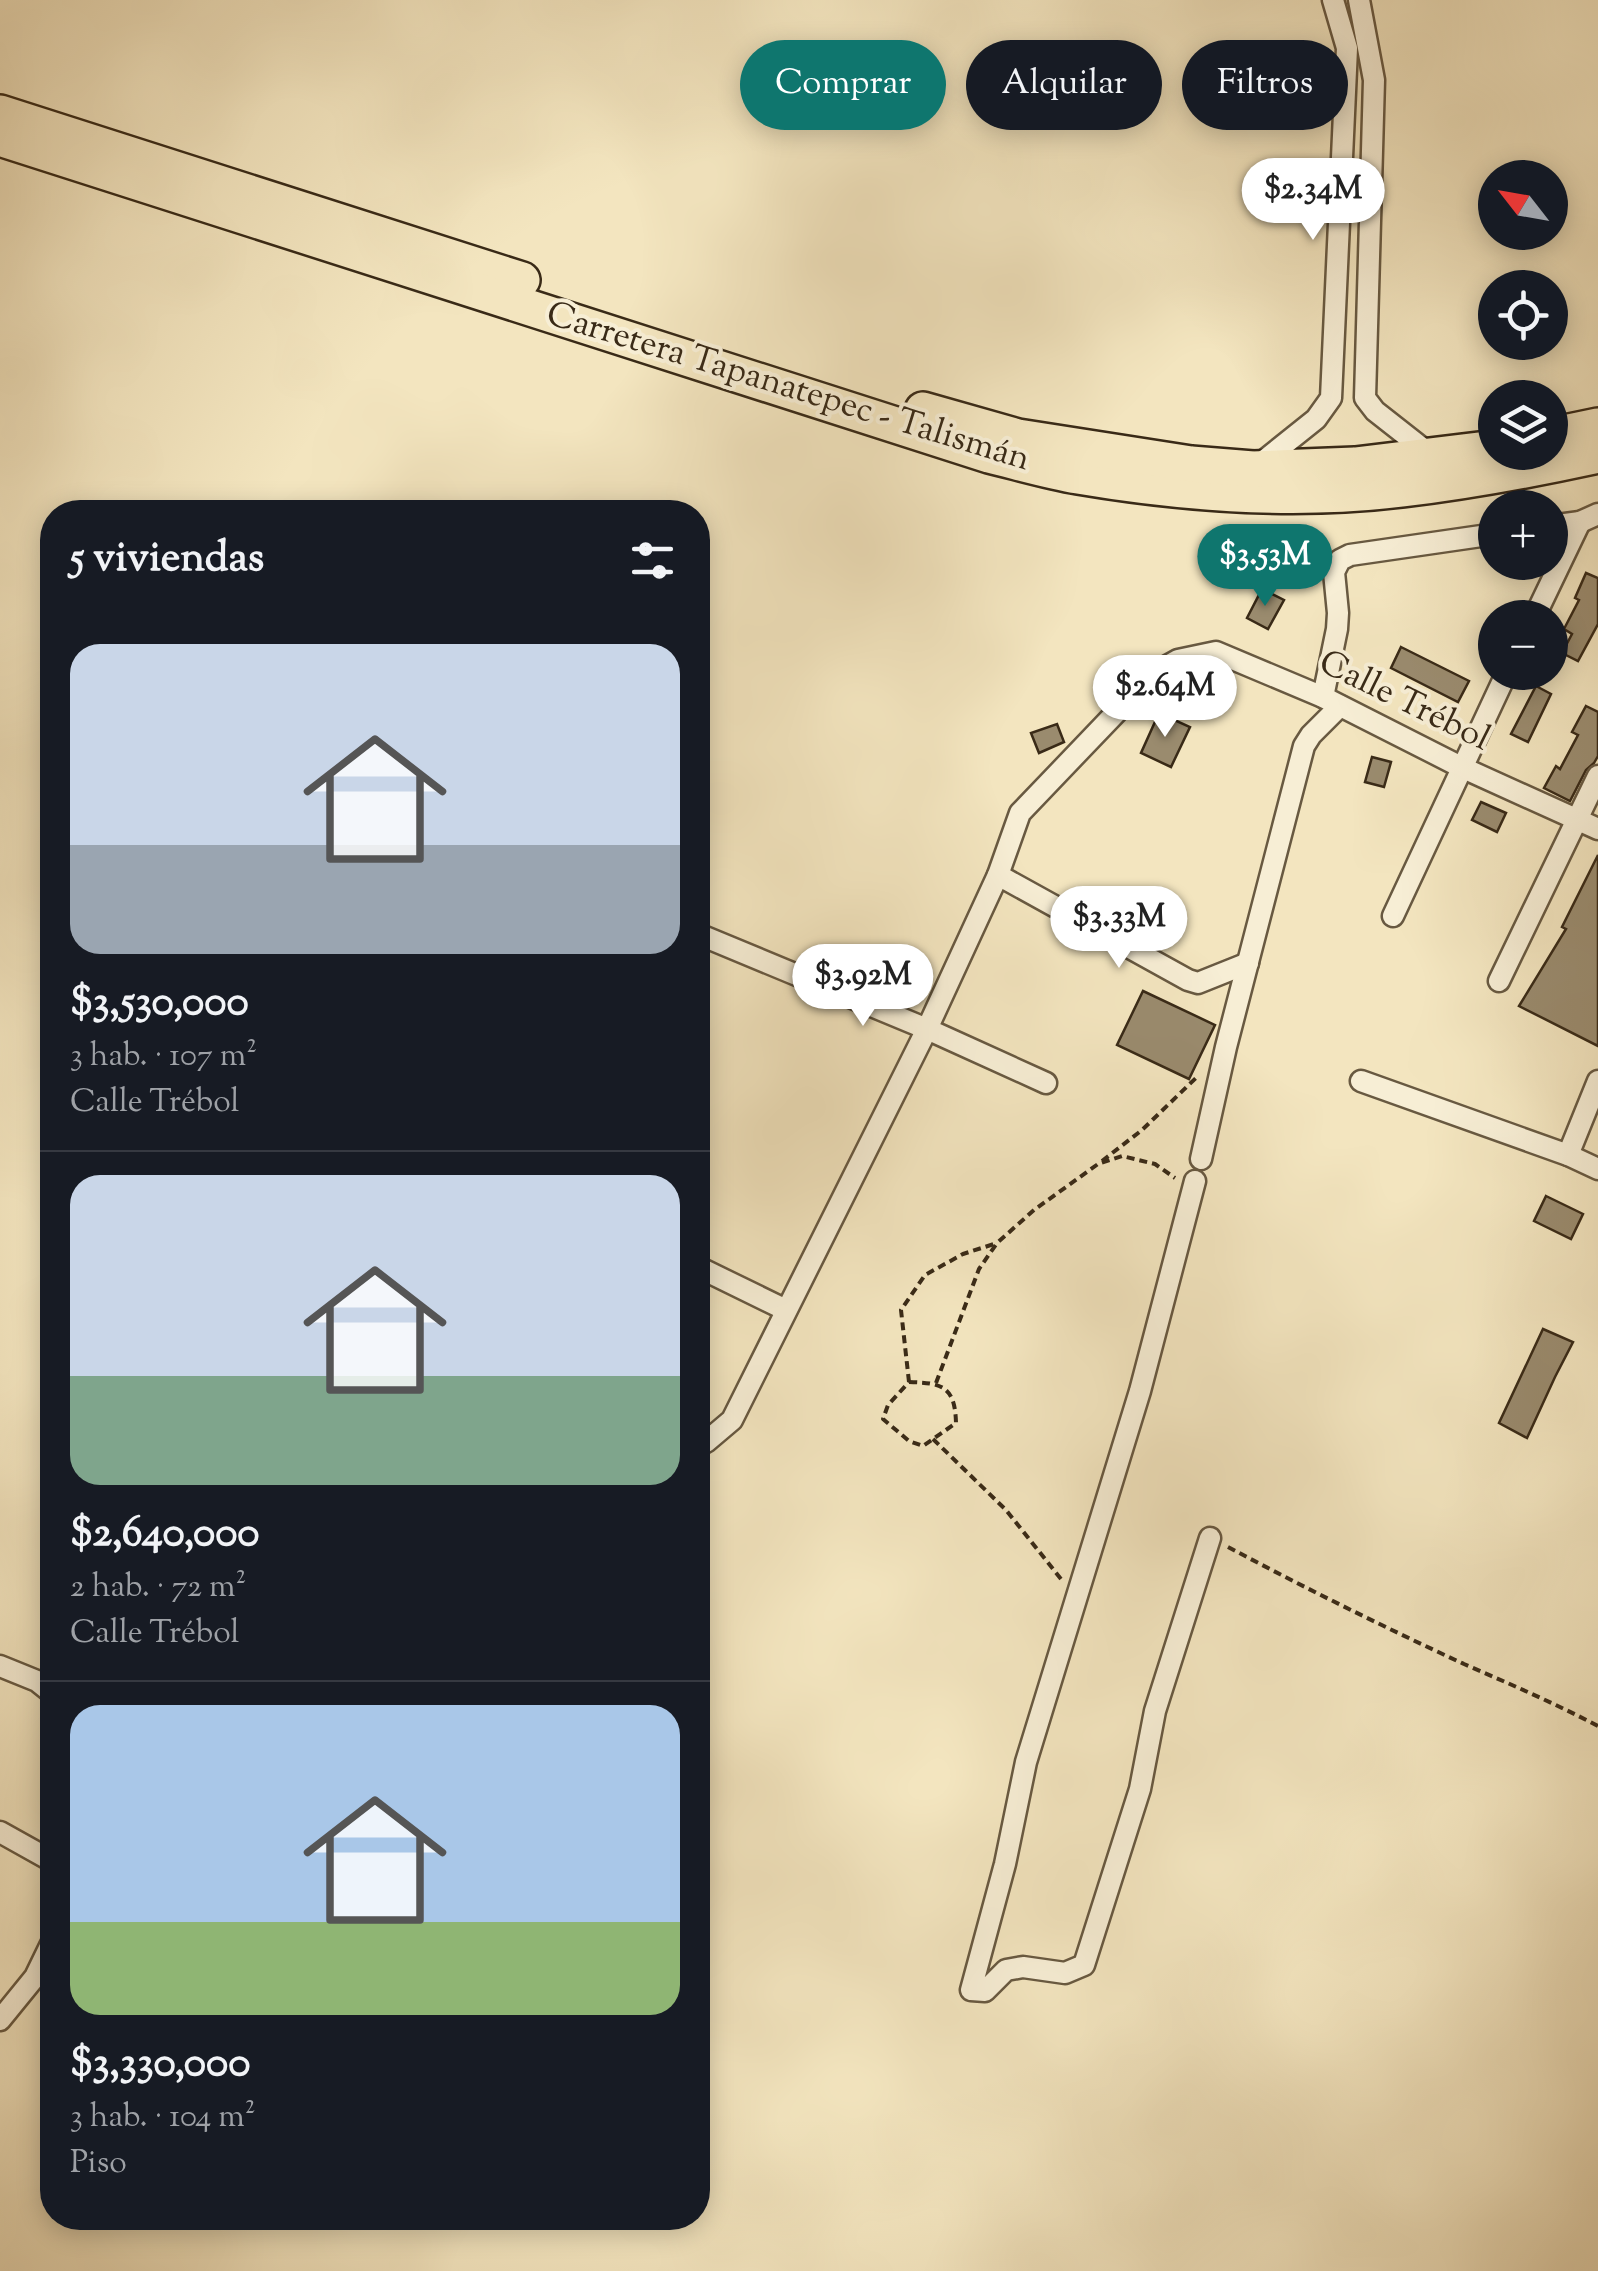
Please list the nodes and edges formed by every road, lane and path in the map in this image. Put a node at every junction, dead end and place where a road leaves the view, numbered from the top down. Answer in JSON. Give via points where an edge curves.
{"nodes":[{"id":1,"x":1333,"y":0,"type":"edge"},
{"id":2,"x":1358,"y":0,"type":"edge"},
{"id":3,"x":0,"y":113,"type":"edge"},
{"id":4,"x":0,"y":138,"type":"edge"},
{"id":5,"x":1331,"y":398,"type":"junction"},
{"id":6,"x":1365,"y":398,"type":"junction"},
{"id":7,"x":1598,"y":426,"type":"edge"},
{"id":8,"x":1568,"y":432,"type":"edge"},
{"id":9,"x":1478,"y":450,"type":"edge"},
{"id":10,"x":1598,"y":455,"type":"edge"},
{"id":11,"x":1432,"y":456,"type":"junction"},
{"id":12,"x":1252,"y":469,"type":"junction"},
{"id":13,"x":1589,"y":518,"type":"edge"},
{"id":14,"x":1478,"y":536,"type":"edge"},
{"id":15,"x":1544,"y":600,"type":"edge"},
{"id":16,"x":1498,"y":690,"type":"edge"},
{"id":17,"x":1332,"y":701,"type":"junction"},
{"id":18,"x":1461,"y":767,"type":"junction"},
{"id":19,"x":1598,"y":776,"type":"edge"},
{"id":20,"x":1577,"y":819,"type":"junction"},
{"id":21,"x":1598,"y":829,"type":"edge"},
{"id":22,"x":998,"y":875,"type":"junction"},
{"id":23,"x":1392,"y":916,"type":"dead end"},
{"id":24,"x":710,"y":939,"type":"edge"},
{"id":25,"x":1248,"y":963,"type":"junction"},
{"id":26,"x":1499,"y":981,"type":"dead end"},
{"id":27,"x":927,"y":1028,"type":"junction"},
{"id":28,"x":1226,"y":1046,"type":"junction"},
{"id":29,"x":1361,"y":1080,"type":"dead end"},
{"id":30,"x":1598,"y":1081,"type":"edge"},
{"id":31,"x":1046,"y":1083,"type":"dead end"},
{"id":32,"x":1568,"y":1155,"type":"junction"},
{"id":33,"x":1200,"y":1159,"type":"joint"},
{"id":34,"x":1098,"y":1164,"type":"junction"},
{"id":35,"x":1598,"y":1169,"type":"edge"},
{"id":36,"x":1195,"y":1182,"type":"dead end"},
{"id":37,"x":997,"y":1244,"type":"junction"},
{"id":38,"x":710,"y":1273,"type":"edge"},
{"id":39,"x":786,"y":1310,"type":"junction"},
{"id":40,"x":909,"y":1382,"type":"junction"},
{"id":41,"x":936,"y":1383,"type":"junction"},
{"id":42,"x":710,"y":1439,"type":"edge"},
{"id":43,"x":933,"y":1439,"type":"junction"},
{"id":44,"x":1210,"y":1538,"type":"joint"},
{"id":45,"x":1078,"y":1600,"type":"junction"},
{"id":46,"x":0,"y":1666,"type":"edge"},
{"id":47,"x":40,"y":1683,"type":"edge"},
{"id":48,"x":1598,"y":1726,"type":"edge"},
{"id":49,"x":0,"y":1832,"type":"edge"},
{"id":50,"x":40,"y":1855,"type":"edge"},
{"id":51,"x":40,"y":1967,"type":"edge"},
{"id":52,"x":4,"y":2009,"type":"edge"}],
"edges":[{"from":1,"to":5,"type":"street","via":[[1347,48]]},
{"from":2,"to":6,"type":"street","via":[[1374,80]]},
{"from":3,"to":12,"type":"highway","name":"Carretera Tapanatepec - Talismán","via":[[916,408],[1018,437]]},
{"from":4,"to":10,"type":"highway","name":"Carretera Tapanatepec - Talismán","via":[[989,455],[1074,475],[1160,488],[1331,494],[1403,489]]},
{"from":5,"to":6,"type":"street"},
{"from":5,"to":12,"type":"street","via":[[1316,419]]},
{"from":6,"to":11,"type":"street"},
{"from":7,"to":8,"type":"highway"},
{"from":9,"to":11,"type":"highway","name":"Carretera Tapanatepec - Talismán"},
{"from":11,"to":12,"type":"highway","name":"Carretera Tapanatepec - Talismán"},
{"from":13,"to":15,"type":"street"},
{"from":14,"to":17,"type":"street","via":[[1340,560],[1334,572]]},
{"from":16,"to":18,"type":"street"},
{"from":17,"to":18,"type":"street","name":"Calle Trébol"},
{"from":17,"to":22,"type":"street","name":"Calle Trébol","via":[[1216,652],[1178,660],[1153,674],[1020,813]]},
{"from":17,"to":25,"type":"street","via":[[1304,746]]},
{"from":18,"to":20,"type":"street","name":"Calle Trébol"},
{"from":18,"to":23,"type":"street"},
{"from":19,"to":20,"type":"street"},
{"from":20,"to":21,"type":"street","name":"Calle Trébol"},
{"from":20,"to":26,"type":"street"},
{"from":22,"to":25,"type":"street","via":[[1188,980],[1198,983]]},
{"from":22,"to":27,"type":"street"},
{"from":24,"to":27,"type":"street"},
{"from":25,"to":28,"type":"street"},
{"from":27,"to":31,"type":"street"},
{"from":27,"to":39,"type":"street"},
{"from":28,"to":33,"type":"street"},
{"from":28,"to":34,"type":"path"},
{"from":29,"to":32,"type":"street"},
{"from":30,"to":32,"type":"street"},
{"from":32,"to":35,"type":"street"},
{"from":33,"to":34,"type":"path","via":[[1177,1180],[1155,1164],[1122,1156]]},
{"from":34,"to":37,"type":"path"},
{"from":36,"to":45,"type":"street"},
{"from":37,"to":40,"type":"path","via":[[925,1275],[901,1310]]},
{"from":37,"to":41,"type":"path","via":[[979,1269]]},
{"from":38,"to":39,"type":"street"},
{"from":39,"to":42,"type":"street","via":[[732,1420]]},
{"from":40,"to":41,"type":"path"},
{"from":40,"to":43,"type":"path","via":[[883,1419],[909,1441],[923,1446]]},
{"from":41,"to":43,"type":"path","via":[[950,1393],[956,1423]]},
{"from":43,"to":45,"type":"path","via":[[1006,1510]]},
{"from":44,"to":45,"type":"street","via":[[1084,1966],[1065,1972],[1006,1970],[985,1990],[971,1990],[1026,1762]]},
{"from":44,"to":48,"type":"path"},
{"from":46,"to":47,"type":"street"},
{"from":49,"to":50,"type":"street"},
{"from":51,"to":52,"type":"street"}]}
